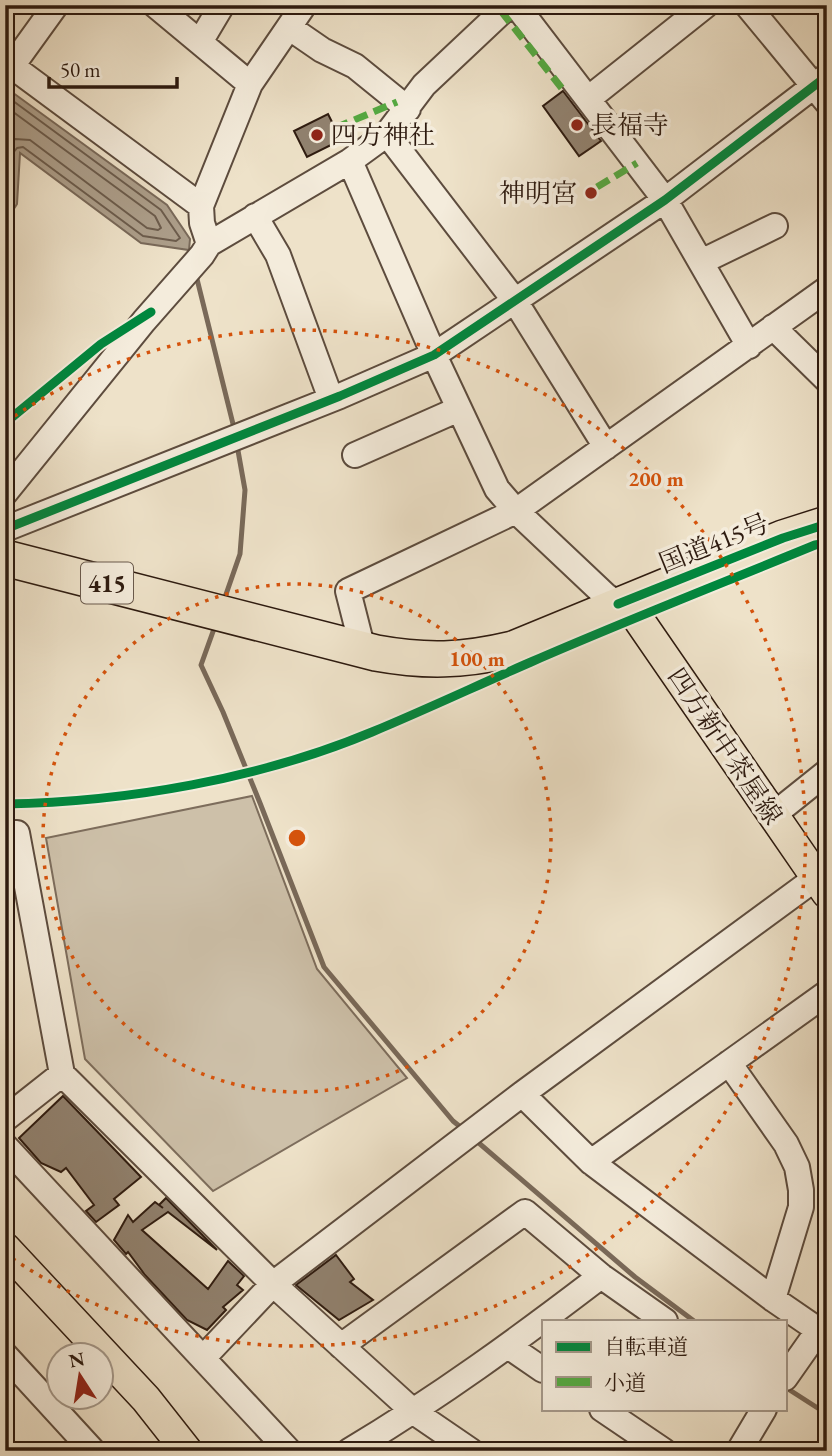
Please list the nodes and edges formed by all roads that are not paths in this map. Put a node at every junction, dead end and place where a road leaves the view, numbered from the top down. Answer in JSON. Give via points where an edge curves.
{"nodes":[{"id":1,"x":57,"y":5,"type":"edge"},
{"id":2,"x":155,"y":5,"type":"edge"},
{"id":3,"x":222,"y":5,"type":"edge"},
{"id":4,"x":304,"y":5,"type":"edge"},
{"id":5,"x":509,"y":5,"type":"edge"},
{"id":6,"x":516,"y":5,"type":"edge"},
{"id":7,"x":706,"y":5,"type":"edge"},
{"id":8,"x":747,"y":5,"type":"edge"},
{"id":9,"x":290,"y":27,"type":"junction"},
{"id":10,"x":200,"y":42,"type":"junction"},
{"id":11,"x":8,"y":63,"type":"edge"},
{"id":12,"x":250,"y":85,"type":"junction"},
{"id":13,"x":822,"y":89,"type":"edge"},
{"id":14,"x":588,"y":99,"type":"junction"},
{"id":15,"x":408,"y":109,"type":"junction"},
{"id":16,"x":387,"y":134,"type":"junction"},
{"id":17,"x":350,"y":162,"type":"junction"},
{"id":18,"x":665,"y":200,"type":"junction"},
{"id":19,"x":201,"y":206,"type":"junction"},
{"id":20,"x":255,"y":216,"type":"junction"},
{"id":21,"x":775,"y":226,"type":"dead end"},
{"id":22,"x":205,"y":250,"type":"junction"},
{"id":23,"x":701,"y":262,"type":"junction"},
{"id":24,"x":827,"y":289,"type":"edge"},
{"id":25,"x":515,"y":301,"type":"junction"},
{"id":26,"x":773,"y":327,"type":"junction"},
{"id":27,"x":748,"y":346,"type":"junction"},
{"id":28,"x":434,"y":355,"type":"junction"},
{"id":29,"x":827,"y":380,"type":"edge"},
{"id":30,"x":331,"y":400,"type":"junction"},
{"id":31,"x":459,"y":409,"type":"junction"},
{"id":32,"x":606,"y":447,"type":"junction"},
{"id":33,"x":355,"y":454,"type":"dead end"},
{"id":34,"x":5,"y":493,"type":"edge"},
{"id":35,"x":516,"y":511,"type":"junction"},
{"id":36,"x":827,"y":524,"type":"edge"},
{"id":37,"x":5,"y":529,"type":"edge"},
{"id":38,"x":5,"y":558,"type":"edge"},
{"id":39,"x":618,"y":604,"type":"junction"},
{"id":40,"x":363,"y":650,"type":"junction"},
{"id":41,"x":827,"y":772,"type":"edge"},
{"id":42,"x":772,"y":816,"type":"junction"},
{"id":43,"x":5,"y":833,"type":"edge"},
{"id":44,"x":821,"y":886,"type":"edge"},
{"id":45,"x":823,"y":1004,"type":"edge"},
{"id":46,"x":729,"y":1063,"type":"junction"},
{"id":47,"x":62,"y":1074,"type":"junction"},
{"id":48,"x":523,"y":1094,"type":"junction"},
{"id":49,"x":5,"y":1119,"type":"edge"},
{"id":50,"x":5,"y":1146,"type":"edge"},
{"id":51,"x":591,"y":1162,"type":"junction"},
{"id":52,"x":5,"y":1248,"type":"edge"},
{"id":53,"x":601,"y":1276,"type":"junction"},
{"id":54,"x":272,"y":1284,"type":"junction"},
{"id":55,"x":773,"y":1299,"type":"junction"},
{"id":56,"x":542,"y":1320,"type":"edge"},
{"id":57,"x":543,"y":1320,"type":"edge"},
{"id":58,"x":664,"y":1320,"type":"edge"},
{"id":59,"x":822,"y":1333,"type":"edge"},
{"id":60,"x":341,"y":1346,"type":"junction"},
{"id":61,"x":508,"y":1346,"type":"junction"},
{"id":62,"x":204,"y":1357,"type":"junction"},
{"id":63,"x":8,"y":1364,"type":"edge"},
{"id":64,"x":542,"y":1369,"type":"edge"},
{"id":65,"x":786,"y":1377,"type":"edge"},
{"id":66,"x":603,"y":1410,"type":"edge"},
{"id":67,"x":763,"y":1410,"type":"edge"},
{"id":68,"x":414,"y":1412,"type":"junction"},
{"id":69,"x":93,"y":1451,"type":"edge"},
{"id":70,"x":187,"y":1451,"type":"edge"},
{"id":71,"x":289,"y":1451,"type":"edge"},
{"id":72,"x":349,"y":1451,"type":"edge"},
{"id":73,"x":471,"y":1451,"type":"edge"},
{"id":74,"x":664,"y":1451,"type":"edge"},
{"id":75,"x":739,"y":1451,"type":"edge"}],
"edges":[{"from":1,"to":11,"type":"street"},
{"from":2,"to":10,"type":"street"},
{"from":3,"to":10,"type":"street"},
{"from":4,"to":9,"type":"street"},
{"from":5,"to":15,"type":"street","via":[[424,85]]},
{"from":6,"to":14,"type":"street"},
{"from":7,"to":14,"type":"street"},
{"from":8,"to":13,"type":"street"},
{"from":9,"to":12,"type":"street"},
{"from":9,"to":15,"type":"street","via":[[355,66]]},
{"from":10,"to":12,"type":"street"},
{"from":11,"to":19,"type":"street"},
{"from":12,"to":19,"type":"street"},
{"from":13,"to":18,"type":"street"},
{"from":14,"to":18,"type":"street"},
{"from":15,"to":16,"type":"street"},
{"from":16,"to":17,"type":"street"},
{"from":16,"to":25,"type":"street"},
{"from":17,"to":20,"type":"street"},
{"from":17,"to":28,"type":"street"},
{"from":18,"to":23,"type":"street"},
{"from":18,"to":25,"type":"street"},
{"from":19,"to":22,"type":"street"},
{"from":20,"to":22,"type":"street"},
{"from":20,"to":30,"type":"street","via":[[278,255]]},
{"from":21,"to":23,"type":"street"},
{"from":22,"to":34,"type":"street"},
{"from":23,"to":27,"type":"street"},
{"from":24,"to":26,"type":"street"},
{"from":25,"to":28,"type":"street"},
{"from":25,"to":32,"type":"street"},
{"from":26,"to":27,"type":"street"},
{"from":26,"to":29,"type":"street"},
{"from":27,"to":32,"type":"street"},
{"from":28,"to":30,"type":"street"},
{"from":28,"to":31,"type":"street"},
{"from":30,"to":37,"type":"street"},
{"from":31,"to":33,"type":"street"},
{"from":31,"to":35,"type":"street","via":[[497,489]]},
{"from":32,"to":35,"type":"street"},
{"from":35,"to":39,"type":"street"},
{"from":35,"to":40,"type":"street","via":[[348,591]]},
{"from":36,"to":39,"type":"highway","name":"国道415号","number":"415"},
{"from":38,"to":40,"type":"highway","name":"国道415号","number":"415"},
{"from":39,"to":40,"type":"highway","name":"国道415号","number":"415","via":[[513,649],[473,659],[434,661]]},
{"from":39,"to":42,"type":"main road","name":"四方新中茶屋線","via":[[637,617]]},
{"from":41,"to":42,"type":"street"},
{"from":42,"to":44,"type":"main road","name":"四方新中茶屋線"},
{"from":43,"to":47,"type":"street","via":[[17,833]]},
{"from":44,"to":48,"type":"street"},
{"from":45,"to":46,"type":"street"},
{"from":46,"to":51,"type":"street"},
{"from":46,"to":55,"type":"street","via":[[797,1167],[801,1207]]},
{"from":47,"to":49,"type":"street"},
{"from":47,"to":54,"type":"street"},
{"from":48,"to":51,"type":"street"},
{"from":48,"to":54,"type":"street"},
{"from":50,"to":62,"type":"street"},
{"from":51,"to":55,"type":"street"},
{"from":52,"to":70,"type":"main road","via":[[146,1399]]},
{"from":53,"to":57,"type":"street"},
{"from":53,"to":58,"type":"street"},
{"from":53,"to":60,"type":"street","via":[[525,1212]]},
{"from":54,"to":60,"type":"street"},
{"from":54,"to":62,"type":"street"},
{"from":55,"to":59,"type":"street"},
{"from":56,"to":61,"type":"street"},
{"from":59,"to":65,"type":"street"},
{"from":60,"to":68,"type":"street"},
{"from":61,"to":64,"type":"street"},
{"from":61,"to":68,"type":"street"},
{"from":62,"to":71,"type":"street"},
{"from":63,"to":69,"type":"street"},
{"from":66,"to":74,"type":"street"},
{"from":67,"to":75,"type":"street"},
{"from":68,"to":72,"type":"street"},
{"from":68,"to":73,"type":"street"}]}
